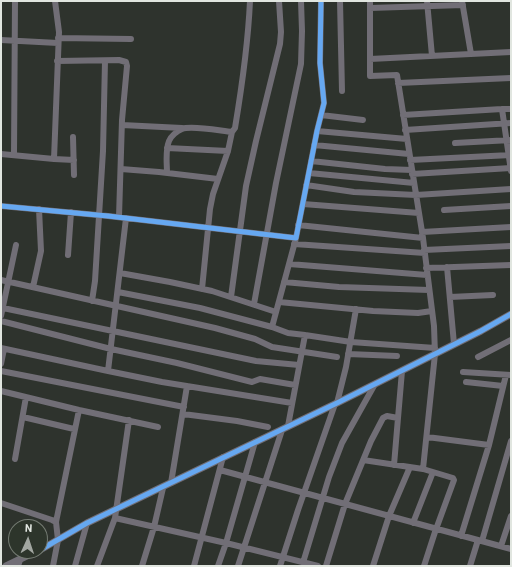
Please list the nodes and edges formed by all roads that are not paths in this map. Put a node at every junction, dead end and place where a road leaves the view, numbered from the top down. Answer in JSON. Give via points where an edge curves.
{"nodes":[{"id":1,"x":15,"y":1,"type":"edge"},
{"id":2,"x":55,"y":1,"type":"edge"},
{"id":3,"x":250,"y":1,"type":"edge"},
{"id":4,"x":278,"y":1,"type":"edge"},
{"id":5,"x":301,"y":1,"type":"edge"},
{"id":6,"x":321,"y":1,"type":"edge"},
{"id":7,"x":340,"y":1,"type":"edge"},
{"id":8,"x":427,"y":3,"type":"edge"},
{"id":9,"x":462,"y":3,"type":"edge"},
{"id":10,"x":370,"y":4,"type":"edge"},
{"id":11,"x":131,"y":39,"type":"dead end"},
{"id":12,"x":1,"y":40,"type":"edge"},
{"id":13,"x":58,"y":40,"type":"junction"},
{"id":14,"x":15,"y":41,"type":"junction"},
{"id":15,"x":511,"y":52,"type":"edge"},
{"id":16,"x":471,"y":54,"type":"junction"},
{"id":17,"x":432,"y":56,"type":"junction"},
{"id":18,"x":370,"y":59,"type":"junction"},
{"id":19,"x":57,"y":61,"type":"junction"},
{"id":20,"x":105,"y":61,"type":"junction"},
{"id":21,"x":511,"y":78,"type":"edge"},
{"id":22,"x":398,"y":83,"type":"junction"},
{"id":23,"x":342,"y":91,"type":"dead end"},
{"id":24,"x":502,"y":109,"type":"junction"},
{"id":25,"x":511,"y":109,"type":"edge"},
{"id":26,"x":403,"y":115,"type":"junction"},
{"id":27,"x":321,"y":116,"type":"junction"},
{"id":28,"x":363,"y":120,"type":"dead end"},
{"id":29,"x":508,"y":124,"type":"edge"},
{"id":30,"x":122,"y":125,"type":"junction"},
{"id":31,"x":182,"y":128,"type":"junction"},
{"id":32,"x":405,"y":130,"type":"junction"},
{"id":33,"x":317,"y":131,"type":"junction"},
{"id":34,"x":232,"y":132,"type":"junction"},
{"id":35,"x":73,"y":137,"type":"dead end"},
{"id":36,"x":407,"y":139,"type":"junction"},
{"id":37,"x":509,"y":140,"type":"edge"},
{"id":38,"x":454,"y":143,"type":"dead end"},
{"id":39,"x":314,"y":145,"type":"junction"},
{"id":40,"x":167,"y":148,"type":"junction"},
{"id":41,"x":228,"y":151,"type":"junction"},
{"id":42,"x":1,"y":154,"type":"edge"},
{"id":43,"x":14,"y":155,"type":"junction"},
{"id":44,"x":510,"y":155,"type":"edge"},
{"id":45,"x":410,"y":157,"type":"junction"},
{"id":46,"x":54,"y":159,"type":"junction"},
{"id":47,"x":74,"y":160,"type":"junction"},
{"id":48,"x":311,"y":161,"type":"junction"},
{"id":49,"x":511,"y":168,"type":"edge"},
{"id":50,"x":121,"y":169,"type":"junction"},
{"id":51,"x":412,"y":172,"type":"junction"},
{"id":52,"x":511,"y":172,"type":"edge"},
{"id":53,"x":167,"y":173,"type":"junction"},
{"id":54,"x":309,"y":173,"type":"junction"},
{"id":55,"x":74,"y":175,"type":"dead end"},
{"id":56,"x":218,"y":179,"type":"junction"},
{"id":57,"x":414,"y":183,"type":"junction"},
{"id":58,"x":306,"y":185,"type":"junction"},
{"id":59,"x":511,"y":188,"type":"edge"},
{"id":60,"x":416,"y":195,"type":"junction"},
{"id":61,"x":303,"y":204,"type":"junction"},
{"id":62,"x":1,"y":206,"type":"edge"},
{"id":63,"x":511,"y":206,"type":"edge"},
{"id":64,"x":39,"y":209,"type":"junction"},
{"id":65,"x":444,"y":210,"type":"dead end"},
{"id":66,"x":71,"y":212,"type":"junction"},
{"id":67,"x":419,"y":213,"type":"junction"},
{"id":68,"x":99,"y":215,"type":"junction"},
{"id":69,"x":119,"y":217,"type":"junction"},
{"id":70,"x":126,"y":218,"type":"junction"},
{"id":71,"x":298,"y":225,"type":"junction"},
{"id":72,"x":511,"y":227,"type":"edge"},
{"id":73,"x":209,"y":228,"type":"junction"},
{"id":74,"x":241,"y":231,"type":"junction"},
{"id":75,"x":268,"y":234,"type":"junction"},
{"id":76,"x":422,"y":235,"type":"junction"},
{"id":77,"x":295,"y":241,"type":"junction"},
{"id":78,"x":16,"y":244,"type":"dead end"},
{"id":79,"x":511,"y":246,"type":"edge"},
{"id":80,"x":424,"y":251,"type":"junction"},
{"id":81,"x":68,"y":255,"type":"dead end"},
{"id":82,"x":289,"y":264,"type":"junction"},
{"id":83,"x":511,"y":265,"type":"edge"},
{"id":84,"x":447,"y":267,"type":"junction"},
{"id":85,"x":426,"y":268,"type":"junction"},
{"id":86,"x":120,"y":273,"type":"junction"},
{"id":87,"x":427,"y":275,"type":"junction"},
{"id":88,"x":1,"y":280,"type":"edge"},
{"id":89,"x":9,"y":282,"type":"junction"},
{"id":90,"x":284,"y":282,"type":"junction"},
{"id":91,"x":33,"y":287,"type":"junction"},
{"id":92,"x":202,"y":289,"type":"junction"},
{"id":93,"x":429,"y":290,"type":"junction"},
{"id":94,"x":118,"y":292,"type":"junction"},
{"id":95,"x":493,"y":295,"type":"dead end"},
{"id":96,"x":231,"y":297,"type":"junction"},
{"id":97,"x":450,"y":297,"type":"junction"},
{"id":98,"x":92,"y":301,"type":"junction"},
{"id":99,"x":279,"y":302,"type":"junction"},
{"id":100,"x":254,"y":304,"type":"junction"},
{"id":101,"x":116,"y":306,"type":"junction"},
{"id":102,"x":3,"y":308,"type":"junction"},
{"id":103,"x":356,"y":310,"type":"junction"},
{"id":104,"x":432,"y":311,"type":"junction"},
{"id":105,"x":276,"y":312,"type":"junction"},
{"id":106,"x":511,"y":314,"type":"edge"},
{"id":107,"x":1,"y":316,"type":"edge"},
{"id":108,"x":1,"y":321,"type":"edge"},
{"id":109,"x":272,"y":327,"type":"junction"},
{"id":110,"x":113,"y":332,"type":"junction"},
{"id":111,"x":305,"y":335,"type":"junction"},
{"id":112,"x":511,"y":340,"type":"edge"},
{"id":113,"x":351,"y":342,"type":"junction"},
{"id":114,"x":454,"y":344,"type":"junction"},
{"id":115,"x":3,"y":349,"type":"edge"},
{"id":116,"x":111,"y":349,"type":"junction"},
{"id":117,"x":435,"y":351,"type":"junction"},
{"id":118,"x":301,"y":352,"type":"junction"},
{"id":119,"x":348,"y":354,"type":"junction"},
{"id":120,"x":397,"y":356,"type":"dead end"},
{"id":121,"x":337,"y":357,"type":"dead end"},
{"id":122,"x":478,"y":357,"type":"dead end"},
{"id":123,"x":1,"y":364,"type":"edge"},
{"id":124,"x":299,"y":365,"type":"junction"},
{"id":125,"x":1,"y":371,"type":"edge"},
{"id":126,"x":108,"y":371,"type":"junction"},
{"id":127,"x":402,"y":371,"type":"junction"},
{"id":128,"x":463,"y":372,"type":"dead end"},
{"id":129,"x":508,"y":375,"type":"edge"},
{"id":130,"x":466,"y":382,"type":"dead end"},
{"id":131,"x":375,"y":384,"type":"junction"},
{"id":132,"x":295,"y":385,"type":"junction"},
{"id":133,"x":187,"y":386,"type":"junction"},
{"id":134,"x":503,"y":386,"type":"junction"},
{"id":135,"x":1,"y":390,"type":"edge"},
{"id":136,"x":26,"y":397,"type":"junction"},
{"id":137,"x":292,"y":403,"type":"junction"},
{"id":138,"x":336,"y":404,"type":"junction"},
{"id":139,"x":184,"y":406,"type":"junction"},
{"id":140,"x":79,"y":410,"type":"junction"},
{"id":141,"x":183,"y":414,"type":"junction"},
{"id":142,"x":23,"y":417,"type":"junction"},
{"id":143,"x":398,"y":418,"type":"junction"},
{"id":144,"x":129,"y":420,"type":"junction"},
{"id":145,"x":158,"y":427,"type":"dead end"},
{"id":146,"x":268,"y":427,"type":"dead end"},
{"id":147,"x":285,"y":428,"type":"junction"},
{"id":148,"x":74,"y":429,"type":"junction"},
{"id":149,"x":427,"y":437,"type":"junction"},
{"id":150,"x":511,"y":441,"type":"edge"},
{"id":151,"x":255,"y":442,"type":"junction"},
{"id":152,"x":489,"y":445,"type":"junction"},
{"id":153,"x":224,"y":457,"type":"junction"},
{"id":154,"x":15,"y":458,"type":"dead end"},
{"id":155,"x":363,"y":460,"type":"junction"},
{"id":156,"x":394,"y":465,"type":"junction"},
{"id":157,"x":410,"y":467,"type":"junction"},
{"id":158,"x":423,"y":469,"type":"junction"},
{"id":159,"x":220,"y":470,"type":"junction"},
{"id":160,"x":433,"y":472,"type":"junction"},
{"id":161,"x":245,"y":477,"type":"junction"},
{"id":162,"x":265,"y":482,"type":"junction"},
{"id":163,"x":171,"y":483,"type":"junction"},
{"id":164,"x":163,"y":488,"type":"junction"},
{"id":165,"x":304,"y":493,"type":"junction"},
{"id":166,"x":323,"y":498,"type":"junction"},
{"id":167,"x":1,"y":503,"type":"edge"},
{"id":168,"x":345,"y":504,"type":"junction"},
{"id":169,"x":116,"y":509,"type":"junction"},
{"id":170,"x":389,"y":516,"type":"junction"},
{"id":171,"x":511,"y":516,"type":"edge"},
{"id":172,"x":114,"y":518,"type":"junction"},
{"id":173,"x":56,"y":522,"type":"junction"},
{"id":174,"x":87,"y":523,"type":"junction"},
{"id":175,"x":413,"y":523,"type":"junction"},
{"id":176,"x":154,"y":527,"type":"junction"},
{"id":177,"x":436,"y":529,"type":"junction"},
{"id":178,"x":461,"y":536,"type":"junction"},
{"id":179,"x":202,"y":538,"type":"junction"},
{"id":180,"x":58,"y":540,"type":"junction"},
{"id":181,"x":480,"y":540,"type":"junction"},
{"id":182,"x":226,"y":543,"type":"junction"},
{"id":183,"x":48,"y":546,"type":"edge"},
{"id":184,"x":501,"y":546,"type":"junction"},
{"id":185,"x":244,"y":547,"type":"junction"},
{"id":186,"x":511,"y":548,"type":"edge"},
{"id":187,"x":283,"y":557,"type":"junction"},
{"id":188,"x":19,"y":563,"type":"edge"},
{"id":189,"x":302,"y":564,"type":"edge"},
{"id":190,"x":6,"y":566,"type":"edge"},
{"id":191,"x":53,"y":566,"type":"edge"},
{"id":192,"x":76,"y":566,"type":"edge"},
{"id":193,"x":97,"y":566,"type":"edge"},
{"id":194,"x":142,"y":566,"type":"edge"},
{"id":195,"x":194,"y":566,"type":"edge"},
{"id":196,"x":218,"y":566,"type":"edge"},
{"id":197,"x":238,"y":566,"type":"edge"},
{"id":198,"x":280,"y":566,"type":"edge"},
{"id":199,"x":318,"y":566,"type":"edge"},
{"id":200,"x":326,"y":566,"type":"edge"},
{"id":201,"x":373,"y":566,"type":"edge"},
{"id":202,"x":424,"y":566,"type":"edge"},
{"id":203,"x":470,"y":566,"type":"edge"}],
"edges":[{"from":1,"to":14,"type":"street"},
{"from":2,"to":13,"type":"street"},
{"from":3,"to":34,"type":"street","via":[[242,85],[235,128]]},
{"from":4,"to":74,"type":"street","via":[[280,44],[246,186]]},
{"from":5,"to":75,"type":"street","via":[[301,64]]},
{"from":6,"to":27,"type":"street","via":[[320,62],[324,103]]},
{"from":7,"to":23,"type":"street"},
{"from":8,"to":9,"type":"street"},
{"from":8,"to":10,"type":"street"},
{"from":8,"to":17,"type":"street"},
{"from":9,"to":16,"type":"street"},
{"from":10,"to":18,"type":"street"},
{"from":11,"to":13,"type":"street"},
{"from":12,"to":14,"type":"street"},
{"from":13,"to":14,"type":"street"},
{"from":13,"to":19,"type":"street"},
{"from":14,"to":43,"type":"street"},
{"from":15,"to":16,"type":"street"},
{"from":16,"to":17,"type":"street"},
{"from":17,"to":18,"type":"street"},
{"from":18,"to":22,"type":"street","via":[[370,76],[397,75]]},
{"from":19,"to":20,"type":"street"},
{"from":19,"to":46,"type":"street"},
{"from":20,"to":30,"type":"street","via":[[126,62]]},
{"from":20,"to":68,"type":"street"},
{"from":21,"to":22,"type":"street"},
{"from":22,"to":26,"type":"street"},
{"from":24,"to":25,"type":"street"},
{"from":24,"to":26,"type":"street"},
{"from":24,"to":29,"type":"street"},
{"from":26,"to":32,"type":"street"},
{"from":27,"to":28,"type":"street"},
{"from":27,"to":33,"type":"street"},
{"from":29,"to":32,"type":"street"},
{"from":29,"to":37,"type":"street"},
{"from":30,"to":31,"type":"street"},
{"from":30,"to":50,"type":"street"},
{"from":31,"to":34,"type":"street"},
{"from":31,"to":40,"type":"street","via":[[172,136]]},
{"from":32,"to":36,"type":"street"},
{"from":33,"to":36,"type":"street"},
{"from":33,"to":39,"type":"street"},
{"from":34,"to":41,"type":"street"},
{"from":35,"to":47,"type":"street"},
{"from":36,"to":45,"type":"street"},
{"from":37,"to":38,"type":"street"},
{"from":37,"to":44,"type":"street"},
{"from":39,"to":45,"type":"street"},
{"from":39,"to":48,"type":"street"},
{"from":40,"to":41,"type":"street"},
{"from":40,"to":53,"type":"street"},
{"from":41,"to":56,"type":"street"},
{"from":42,"to":43,"type":"street"},
{"from":43,"to":46,"type":"street"},
{"from":44,"to":45,"type":"street"},
{"from":44,"to":49,"type":"street"},
{"from":45,"to":51,"type":"street"},
{"from":46,"to":47,"type":"street"},
{"from":47,"to":55,"type":"street"},
{"from":48,"to":51,"type":"street"},
{"from":48,"to":54,"type":"street"},
{"from":49,"to":51,"type":"street"},
{"from":49,"to":52,"type":"street"},
{"from":50,"to":53,"type":"street"},
{"from":50,"to":69,"type":"street"},
{"from":51,"to":57,"type":"street"},
{"from":53,"to":56,"type":"street"},
{"from":54,"to":57,"type":"street"},
{"from":54,"to":58,"type":"street"},
{"from":56,"to":73,"type":"street","via":[[210,209]]},
{"from":57,"to":60,"type":"street"},
{"from":58,"to":60,"type":"street","via":[[354,192]]},
{"from":58,"to":61,"type":"street"},
{"from":59,"to":60,"type":"street"},
{"from":60,"to":67,"type":"street"},
{"from":61,"to":67,"type":"street"},
{"from":61,"to":71,"type":"street"},
{"from":62,"to":64,"type":"street"},
{"from":63,"to":65,"type":"street"},
{"from":64,"to":66,"type":"street"},
{"from":64,"to":91,"type":"street","via":[[41,246]]},
{"from":66,"to":68,"type":"street"},
{"from":66,"to":81,"type":"street"},
{"from":67,"to":76,"type":"street"},
{"from":68,"to":69,"type":"street"},
{"from":68,"to":98,"type":"street"},
{"from":69,"to":70,"type":"street"},
{"from":70,"to":73,"type":"street"},
{"from":70,"to":86,"type":"street"},
{"from":71,"to":76,"type":"street"},
{"from":71,"to":77,"type":"street"},
{"from":72,"to":76,"type":"street"},
{"from":73,"to":74,"type":"street"},
{"from":73,"to":92,"type":"street"},
{"from":74,"to":75,"type":"street"},
{"from":74,"to":96,"type":"street"},
{"from":75,"to":77,"type":"street"},
{"from":75,"to":100,"type":"street"},
{"from":76,"to":80,"type":"street"},
{"from":77,"to":80,"type":"street"},
{"from":77,"to":82,"type":"street"},
{"from":78,"to":89,"type":"street"},
{"from":79,"to":80,"type":"street"},
{"from":80,"to":85,"type":"street"},
{"from":82,"to":87,"type":"street"},
{"from":82,"to":90,"type":"street"},
{"from":83,"to":84,"type":"street"},
{"from":84,"to":85,"type":"street"},
{"from":84,"to":97,"type":"street"},
{"from":85,"to":87,"type":"street"},
{"from":86,"to":92,"type":"street"},
{"from":86,"to":94,"type":"street"},
{"from":87,"to":93,"type":"street"},
{"from":88,"to":89,"type":"street"},
{"from":89,"to":91,"type":"street"},
{"from":89,"to":102,"type":"street"},
{"from":90,"to":93,"type":"street"},
{"from":90,"to":99,"type":"street"},
{"from":91,"to":98,"type":"street"},
{"from":92,"to":96,"type":"street"},
{"from":93,"to":104,"type":"street"},
{"from":94,"to":101,"type":"street"},
{"from":94,"to":109,"type":"street","via":[[200,308]]},
{"from":95,"to":97,"type":"street"},
{"from":96,"to":100,"type":"street"},
{"from":97,"to":114,"type":"street"},
{"from":98,"to":101,"type":"street"},
{"from":99,"to":103,"type":"street"},
{"from":99,"to":105,"type":"street"},
{"from":100,"to":105,"type":"street"},
{"from":101,"to":110,"type":"street"},
{"from":101,"to":118,"type":"street","via":[[215,328],[255,339],[272,347]]},
{"from":102,"to":107,"type":"street"},
{"from":102,"to":110,"type":"street"},
{"from":103,"to":104,"type":"street","via":[[402,313]]},
{"from":103,"to":113,"type":"street"},
{"from":104,"to":117,"type":"street"},
{"from":105,"to":109,"type":"street"},
{"from":106,"to":114,"type":"street"},
{"from":108,"to":116,"type":"street"},
{"from":109,"to":111,"type":"street"},
{"from":110,"to":116,"type":"street"},
{"from":110,"to":124,"type":"street","via":[[256,361]]},
{"from":111,"to":113,"type":"street"},
{"from":111,"to":118,"type":"street"},
{"from":112,"to":122,"type":"street"},
{"from":113,"to":117,"type":"street"},
{"from":113,"to":119,"type":"street"},
{"from":114,"to":117,"type":"street"},
{"from":115,"to":123,"type":"street"},
{"from":115,"to":126,"type":"street"},
{"from":116,"to":126,"type":"street"},
{"from":116,"to":132,"type":"street","via":[[252,382],[260,379]]},
{"from":117,"to":127,"type":"street"},
{"from":117,"to":149,"type":"street"},
{"from":118,"to":121,"type":"street"},
{"from":118,"to":124,"type":"street"},
{"from":119,"to":120,"type":"street"},
{"from":119,"to":138,"type":"street"},
{"from":124,"to":132,"type":"street"},
{"from":125,"to":139,"type":"street"},
{"from":126,"to":133,"type":"street"},
{"from":127,"to":131,"type":"street"},
{"from":127,"to":143,"type":"street"},
{"from":128,"to":129,"type":"street"},
{"from":129,"to":134,"type":"street"},
{"from":130,"to":134,"type":"street"},
{"from":131,"to":138,"type":"street"},
{"from":131,"to":166,"type":"street","via":[[342,443]]},
{"from":132,"to":137,"type":"street"},
{"from":133,"to":137,"type":"street"},
{"from":133,"to":139,"type":"street"},
{"from":134,"to":152,"type":"street"},
{"from":135,"to":136,"type":"street"},
{"from":136,"to":140,"type":"street"},
{"from":136,"to":142,"type":"street"},
{"from":137,"to":147,"type":"street"},
{"from":138,"to":147,"type":"street"},
{"from":138,"to":165,"type":"street"},
{"from":139,"to":141,"type":"street"},
{"from":140,"to":144,"type":"street"},
{"from":140,"to":148,"type":"street"},
{"from":141,"to":146,"type":"street"},
{"from":141,"to":163,"type":"street"},
{"from":142,"to":148,"type":"street"},
{"from":142,"to":154,"type":"street"},
{"from":143,"to":155,"type":"street","via":[[383,418]]},
{"from":143,"to":156,"type":"street"},
{"from":144,"to":145,"type":"street"},
{"from":144,"to":169,"type":"street"},
{"from":147,"to":151,"type":"street"},
{"from":147,"to":162,"type":"street"},
{"from":148,"to":173,"type":"street"},
{"from":149,"to":152,"type":"street"},
{"from":149,"to":158,"type":"street"},
{"from":150,"to":181,"type":"street"},
{"from":151,"to":153,"type":"street"},
{"from":151,"to":161,"type":"street"},
{"from":152,"to":178,"type":"street"},
{"from":153,"to":159,"type":"street"},
{"from":153,"to":163,"type":"street"},
{"from":155,"to":156,"type":"street"},
{"from":155,"to":168,"type":"street"},
{"from":156,"to":157,"type":"street"},
{"from":157,"to":158,"type":"street"},
{"from":157,"to":170,"type":"street"},
{"from":158,"to":160,"type":"street"},
{"from":159,"to":161,"type":"street"},
{"from":159,"to":179,"type":"street"},
{"from":160,"to":175,"type":"street"},
{"from":160,"to":177,"type":"street","via":[[454,479]]},
{"from":161,"to":162,"type":"street"},
{"from":161,"to":182,"type":"street"},
{"from":162,"to":165,"type":"street"},
{"from":162,"to":185,"type":"street"},
{"from":163,"to":164,"type":"street"},
{"from":164,"to":169,"type":"street"},
{"from":164,"to":176,"type":"street"},
{"from":165,"to":166,"type":"street"},
{"from":165,"to":187,"type":"street"},
{"from":166,"to":168,"type":"street"},
{"from":166,"to":189,"type":"street"},
{"from":167,"to":173,"type":"street"},
{"from":168,"to":170,"type":"street"},
{"from":168,"to":200,"type":"street"},
{"from":169,"to":172,"type":"street"},
{"from":169,"to":174,"type":"street"},
{"from":170,"to":175,"type":"street"},
{"from":170,"to":201,"type":"street"},
{"from":171,"to":184,"type":"street"},
{"from":172,"to":176,"type":"street"},
{"from":172,"to":193,"type":"street"},
{"from":173,"to":180,"type":"street"},
{"from":174,"to":180,"type":"street"},
{"from":174,"to":192,"type":"street"},
{"from":175,"to":177,"type":"street"},
{"from":176,"to":179,"type":"street"},
{"from":176,"to":194,"type":"street"},
{"from":177,"to":178,"type":"street"},
{"from":177,"to":202,"type":"street"},
{"from":178,"to":181,"type":"street"},
{"from":179,"to":182,"type":"street"},
{"from":179,"to":195,"type":"street"},
{"from":180,"to":183,"type":"street"},
{"from":180,"to":191,"type":"street"},
{"from":181,"to":184,"type":"street"},
{"from":181,"to":203,"type":"street"},
{"from":182,"to":185,"type":"street"},
{"from":182,"to":196,"type":"street"},
{"from":184,"to":186,"type":"street"},
{"from":185,"to":187,"type":"street"},
{"from":185,"to":197,"type":"street"},
{"from":187,"to":189,"type":"street"},
{"from":187,"to":198,"type":"street"},
{"from":188,"to":190,"type":"street"},
{"from":189,"to":199,"type":"street"}]}
